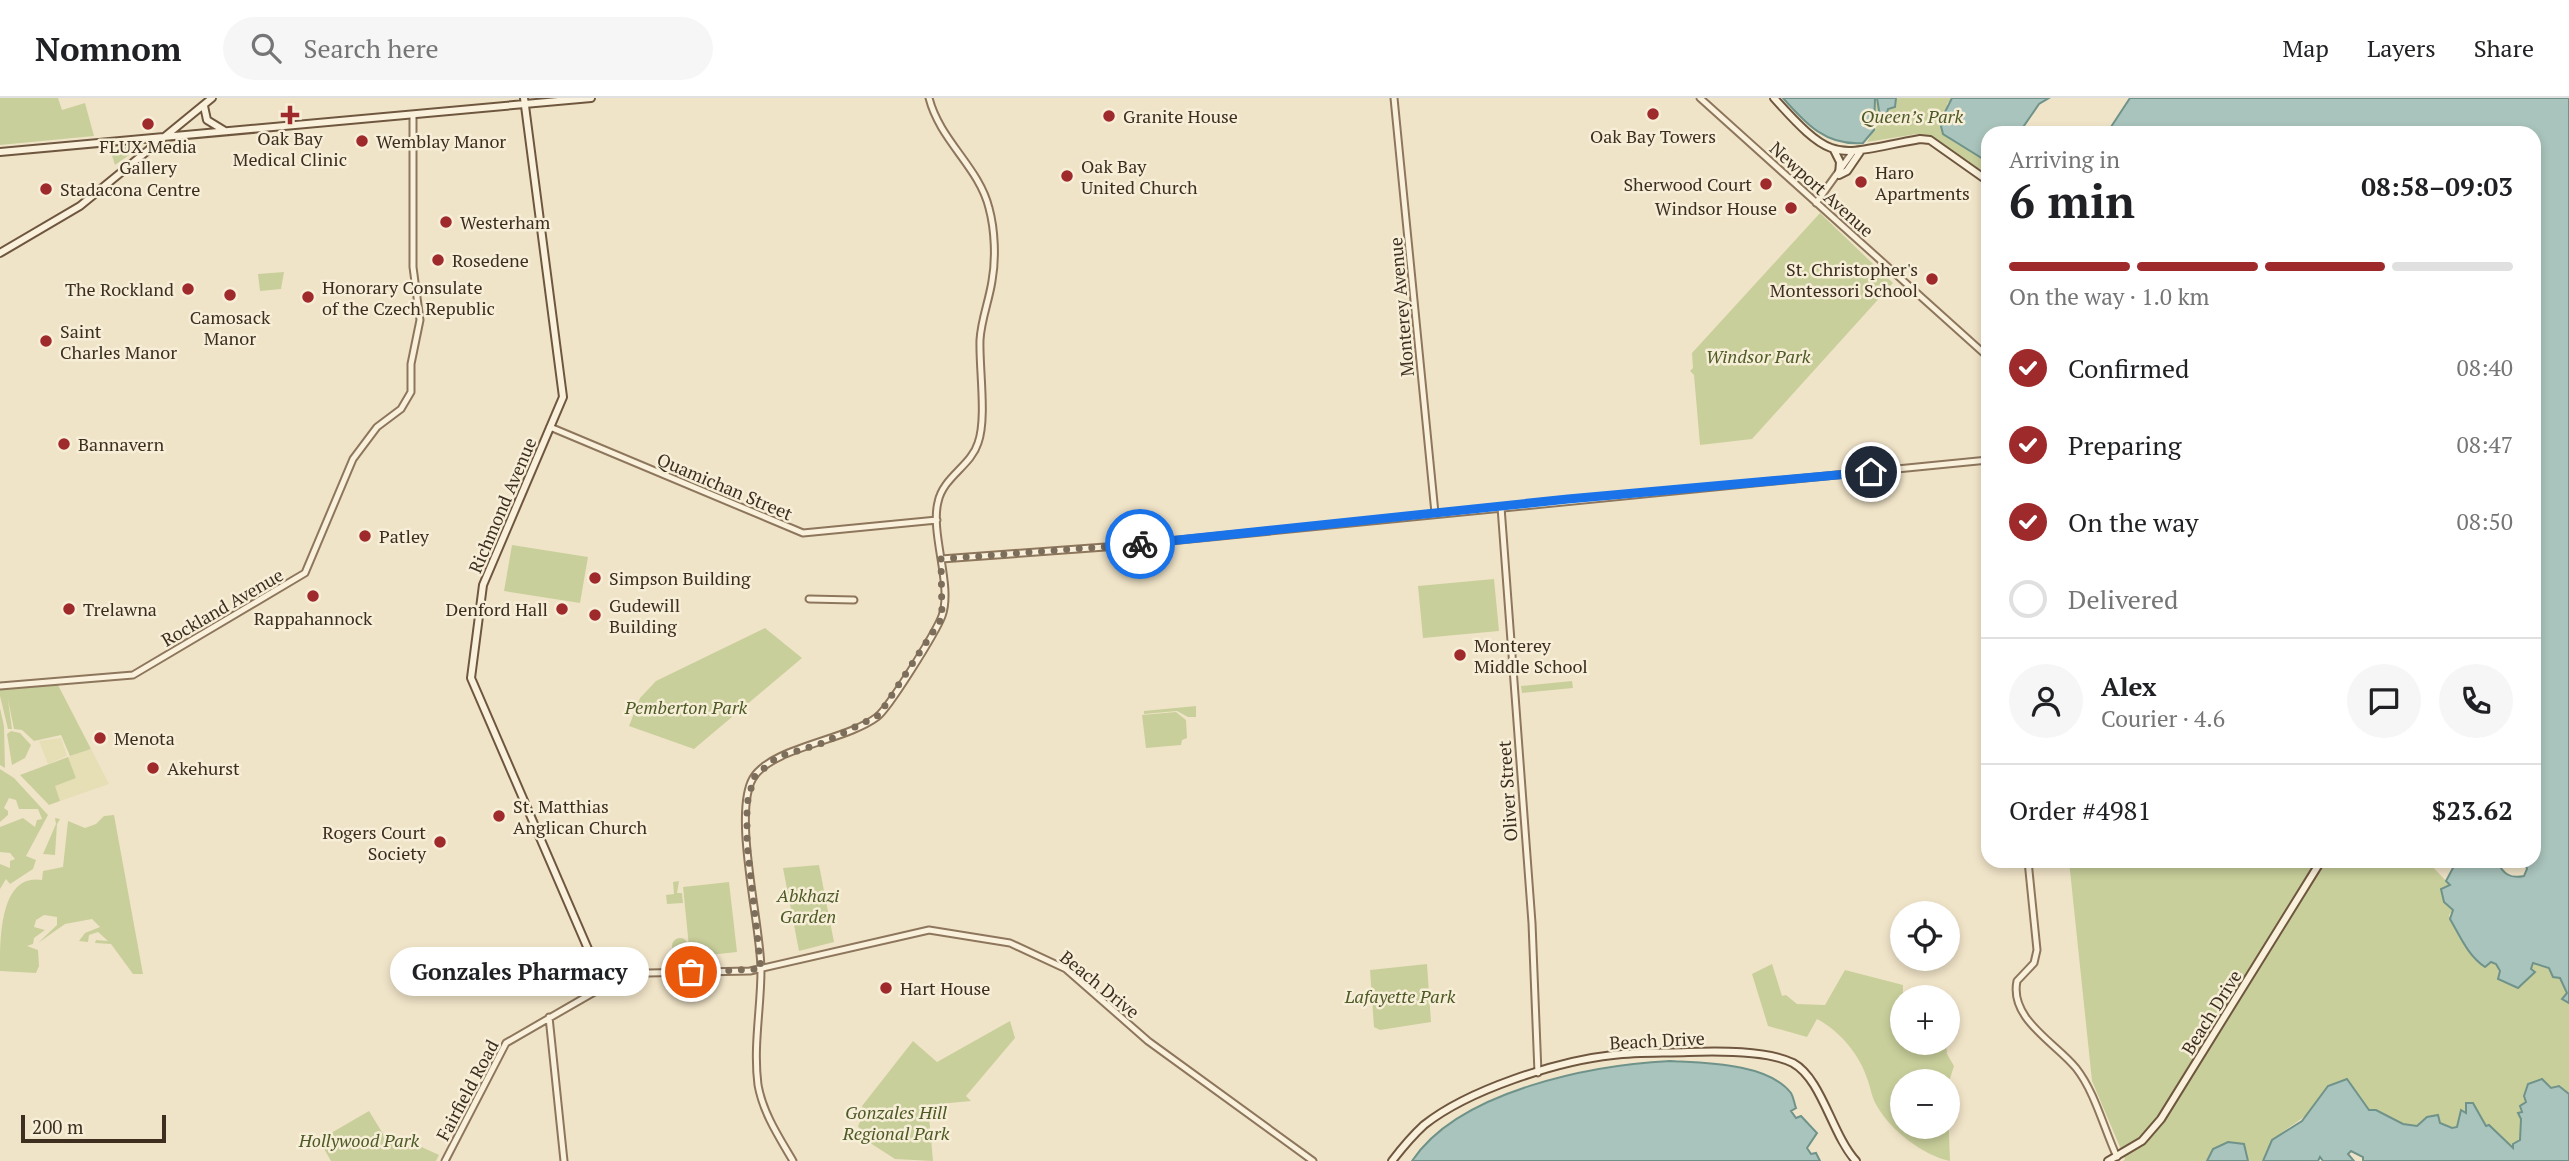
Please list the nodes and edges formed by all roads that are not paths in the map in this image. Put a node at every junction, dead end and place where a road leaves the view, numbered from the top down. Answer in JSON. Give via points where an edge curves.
{"nodes":[{"id":1,"x":212,"y":98,"type":"edge"},
{"id":2,"x":591,"y":98,"type":"edge"},
{"id":3,"x":929,"y":98,"type":"edge"},
{"id":4,"x":1394,"y":98,"type":"edge"},
{"id":5,"x":1700,"y":98,"type":"edge"},
{"id":6,"x":1774,"y":98,"type":"edge"},
{"id":7,"x":524,"y":101,"type":"edge"},
{"id":8,"x":204,"y":106,"type":"junction"},
{"id":9,"x":413,"y":116,"type":"junction"},
{"id":10,"x":225,"y":131,"type":"junction"},
{"id":11,"x":170,"y":135,"type":"junction"},
{"id":12,"x":1834,"y":150,"type":"junction"},
{"id":13,"x":0,"y":152,"type":"edge"},
{"id":14,"x":1860,"y":152,"type":"junction"},
{"id":15,"x":1852,"y":153,"type":"junction"},
{"id":16,"x":1839,"y":175,"type":"junction"},
{"id":17,"x":1981,"y":176,"type":"edge"},
{"id":18,"x":1816,"y":203,"type":"junction"},
{"id":19,"x":0,"y":253,"type":"edge"},
{"id":20,"x":1981,"y":351,"type":"edge"},
{"id":21,"x":550,"y":427,"type":"junction"},
{"id":22,"x":1981,"y":461,"type":"edge"},
{"id":23,"x":1501,"y":507,"type":"junction"},
{"id":24,"x":1435,"y":513,"type":"junction"},
{"id":25,"x":937,"y":520,"type":"junction"},
{"id":26,"x":941,"y":559,"type":"junction"},
{"id":27,"x":809,"y":599,"type":"dead end"},
{"id":28,"x":854,"y":600,"type":"dead end"},
{"id":29,"x":0,"y":686,"type":"edge"},
{"id":30,"x":2029,"y":868,"type":"edge"},
{"id":31,"x":2316,"y":868,"type":"edge"},
{"id":32,"x":999,"y":940,"type":"joint"},
{"id":33,"x":761,"y":969,"type":"junction"},
{"id":34,"x":604,"y":986,"type":"junction"},
{"id":35,"x":549,"y":1017,"type":"junction"},
{"id":36,"x":1538,"y":1073,"type":"junction"},
{"id":37,"x":2117,"y":1157,"type":"junction"},
{"id":38,"x":445,"y":1161,"type":"edge"},
{"id":39,"x":564,"y":1161,"type":"edge"},
{"id":40,"x":793,"y":1161,"type":"edge"},
{"id":41,"x":1313,"y":1161,"type":"edge"},
{"id":42,"x":1392,"y":1161,"type":"edge"},
{"id":43,"x":1856,"y":1161,"type":"edge"},
{"id":44,"x":2108,"y":1161,"type":"edge"}],
"edges":[{"from":1,"to":8,"type":"main road"},
{"from":2,"to":7,"type":"main road"},
{"from":3,"to":25,"type":"street","via":[[944,135],[985,192],[993,257],[981,332],[980,439],[940,494]]},
{"from":4,"to":24,"type":"street","name":"Monterey Avenue"},
{"from":5,"to":18,"type":"street","name":"Newport Avenue"},
{"from":6,"to":12,"type":"main road","via":[[1805,132]]},
{"from":7,"to":9,"type":"main road"},
{"from":7,"to":21,"type":"main road","name":"Richmond Avenue","via":[[563,388]]},
{"from":8,"to":10,"type":"main road","via":[[207,120]]},
{"from":8,"to":11,"type":"main road"},
{"from":9,"to":10,"type":"main road"},
{"from":9,"to":29,"type":"street","name":"Rockland Avenue","via":[[413,267],[420,320],[411,392],[354,459],[305,573],[133,675]]},
{"from":10,"to":11,"type":"main road"},
{"from":11,"to":13,"type":"main road"},
{"from":11,"to":19,"type":"main road","via":[[62,219]]},
{"from":12,"to":15,"type":"main road"},
{"from":12,"to":16,"type":"main road","via":[[1840,162]]},
{"from":14,"to":15,"type":"main road"},
{"from":14,"to":16,"type":"main road"},
{"from":14,"to":17,"type":"main road","via":[[1930,140]]},
{"from":15,"to":16,"type":"street"},
{"from":16,"to":18,"type":"street"},
{"from":18,"to":20,"type":"street","name":"Newport Avenue"},
{"from":21,"to":25,"type":"street","name":"Quamichan Street","via":[[803,533]]},
{"from":21,"to":34,"type":"main road","name":"Richmond Avenue","via":[[483,585],[471,678]]},
{"from":22,"to":23,"type":"street"},
{"from":23,"to":24,"type":"street"},
{"from":23,"to":36,"type":"street","name":"Oliver Street","via":[[1532,923]]},
{"from":24,"to":26,"type":"street","via":[[1119,546]]},
{"from":25,"to":26,"type":"street"},
{"from":26,"to":33,"type":"street","via":[[942,618],[879,715],[823,743],[777,757],[754,777],[747,804],[747,844]]},
{"from":27,"to":28,"type":"street"},
{"from":30,"to":37,"type":"street","via":[[2037,950],[2034,963],[2017,981],[2017,995],[2038,1032],[2081,1075]]},
{"from":31,"to":37,"type":"main road","name":"Beach Drive","via":[[2161,1119],[2142,1141]]},
{"from":32,"to":33,"type":"street","name":"Fairfield Road","via":[[926,930]]},
{"from":32,"to":41,"type":"street","name":"Beach Drive","via":[[1066,969],[1148,1041]]},
{"from":33,"to":34,"type":"street","name":"Fairfield Road","via":[[640,974]]},
{"from":33,"to":40,"type":"street","via":[[758,1084],[765,1111]]},
{"from":34,"to":35,"type":"street","name":"Fairfield Road"},
{"from":35,"to":38,"type":"street","name":"Fairfield Road","via":[[500,1050]]},
{"from":35,"to":39,"type":"street"},
{"from":36,"to":42,"type":"main road","name":"Beach Drive","via":[[1443,1113],[1415,1133]]},
{"from":36,"to":43,"type":"main road","name":"Beach Drive","via":[[1615,1055],[1724,1051],[1786,1060],[1812,1082],[1836,1134]]},
{"from":37,"to":44,"type":"main road","name":"Beach Drive"}]}
